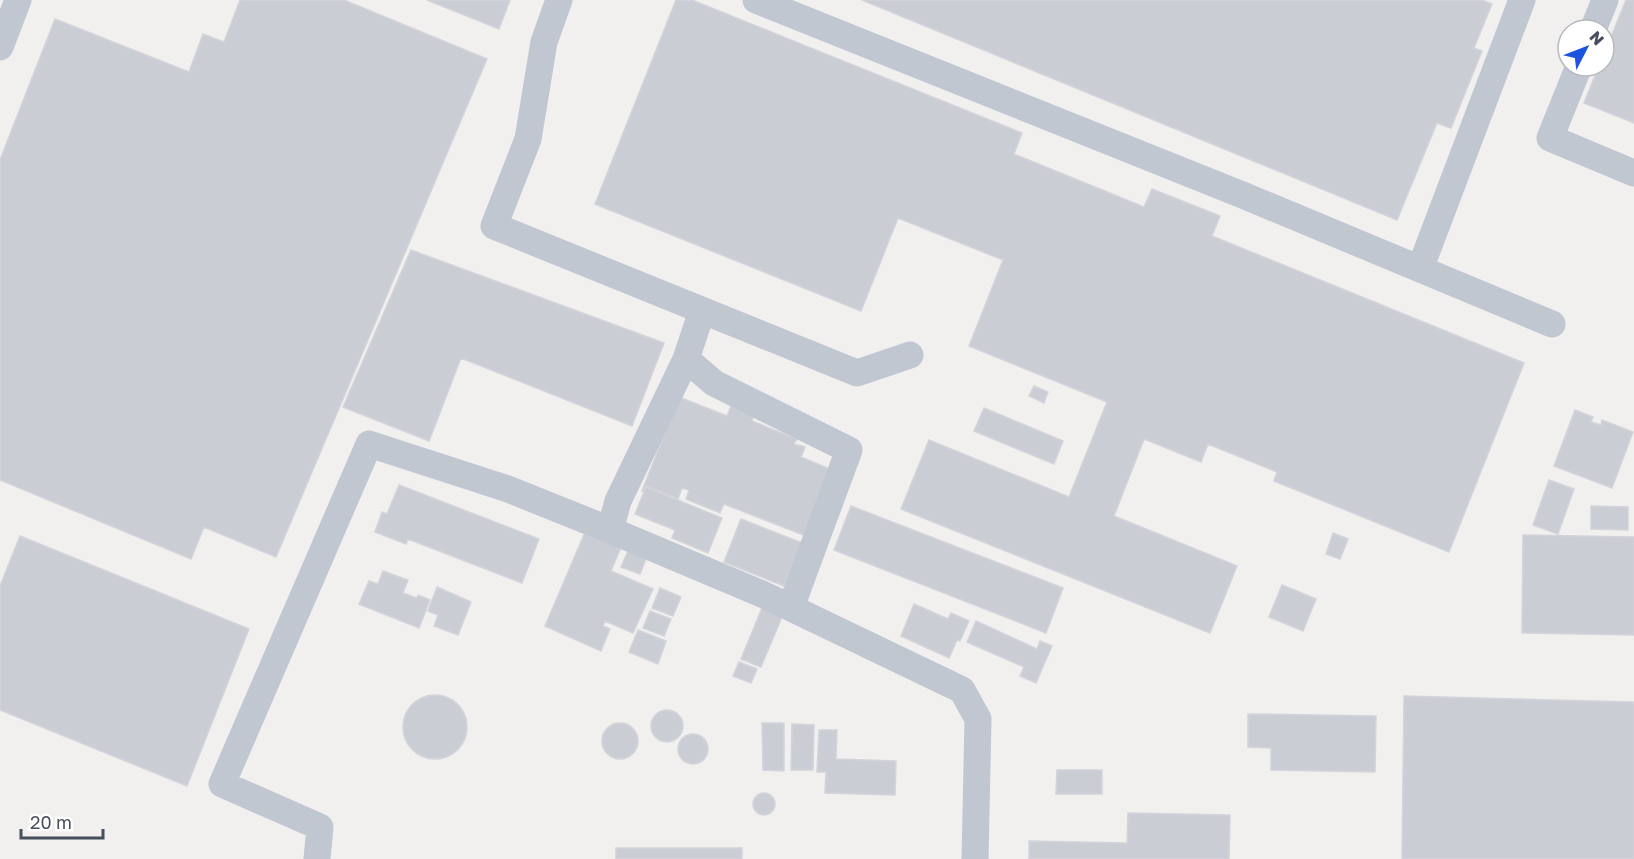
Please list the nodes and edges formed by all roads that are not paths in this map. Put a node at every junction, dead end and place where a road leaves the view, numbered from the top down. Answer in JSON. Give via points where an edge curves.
{"nodes":[{"id":1,"x":18,"y":0,"type":"edge"},
{"id":2,"x":559,"y":0,"type":"edge"},
{"id":3,"x":756,"y":0,"type":"edge"},
{"id":4,"x":1522,"y":0,"type":"edge"},
{"id":5,"x":1605,"y":0,"type":"edge"},
{"id":6,"x":1598,"y":18,"type":"edge"},
{"id":7,"x":0,"y":46,"type":"edge"},
{"id":8,"x":1574,"y":78,"type":"edge"},
{"id":9,"x":1634,"y":173,"type":"edge"},
{"id":10,"x":1420,"y":269,"type":"junction"},
{"id":11,"x":702,"y":311,"type":"junction"},
{"id":12,"x":1552,"y":324,"type":"dead end"},
{"id":13,"x":910,"y":355,"type":"dead end"},
{"id":14,"x":686,"y":359,"type":"junction"},
{"id":15,"x":610,"y":530,"type":"junction"},
{"id":16,"x":791,"y":607,"type":"junction"},
{"id":17,"x":317,"y":859,"type":"edge"},
{"id":18,"x":975,"y":859,"type":"edge"}],
"edges":[{"from":1,"to":7,"type":"lane"},
{"from":2,"to":11,"type":"lane","via":[[544,42],[528,139],[494,226]]},
{"from":3,"to":10,"type":"lane"},
{"from":4,"to":10,"type":"lane"},
{"from":5,"to":6,"type":"lane"},
{"from":8,"to":9,"type":"lane","via":[[1550,138]]},
{"from":10,"to":12,"type":"lane"},
{"from":11,"to":13,"type":"lane","via":[[856,373]]},
{"from":11,"to":14,"type":"lane"},
{"from":14,"to":15,"type":"lane","via":[[618,501]]},
{"from":14,"to":16,"type":"lane","via":[[714,383],[849,450]]},
{"from":15,"to":16,"type":"lane"},
{"from":15,"to":17,"type":"lane","via":[[508,489],[369,444],[222,784],[320,827]]},
{"from":16,"to":18,"type":"lane","via":[[962,690],[978,719]]}]}
